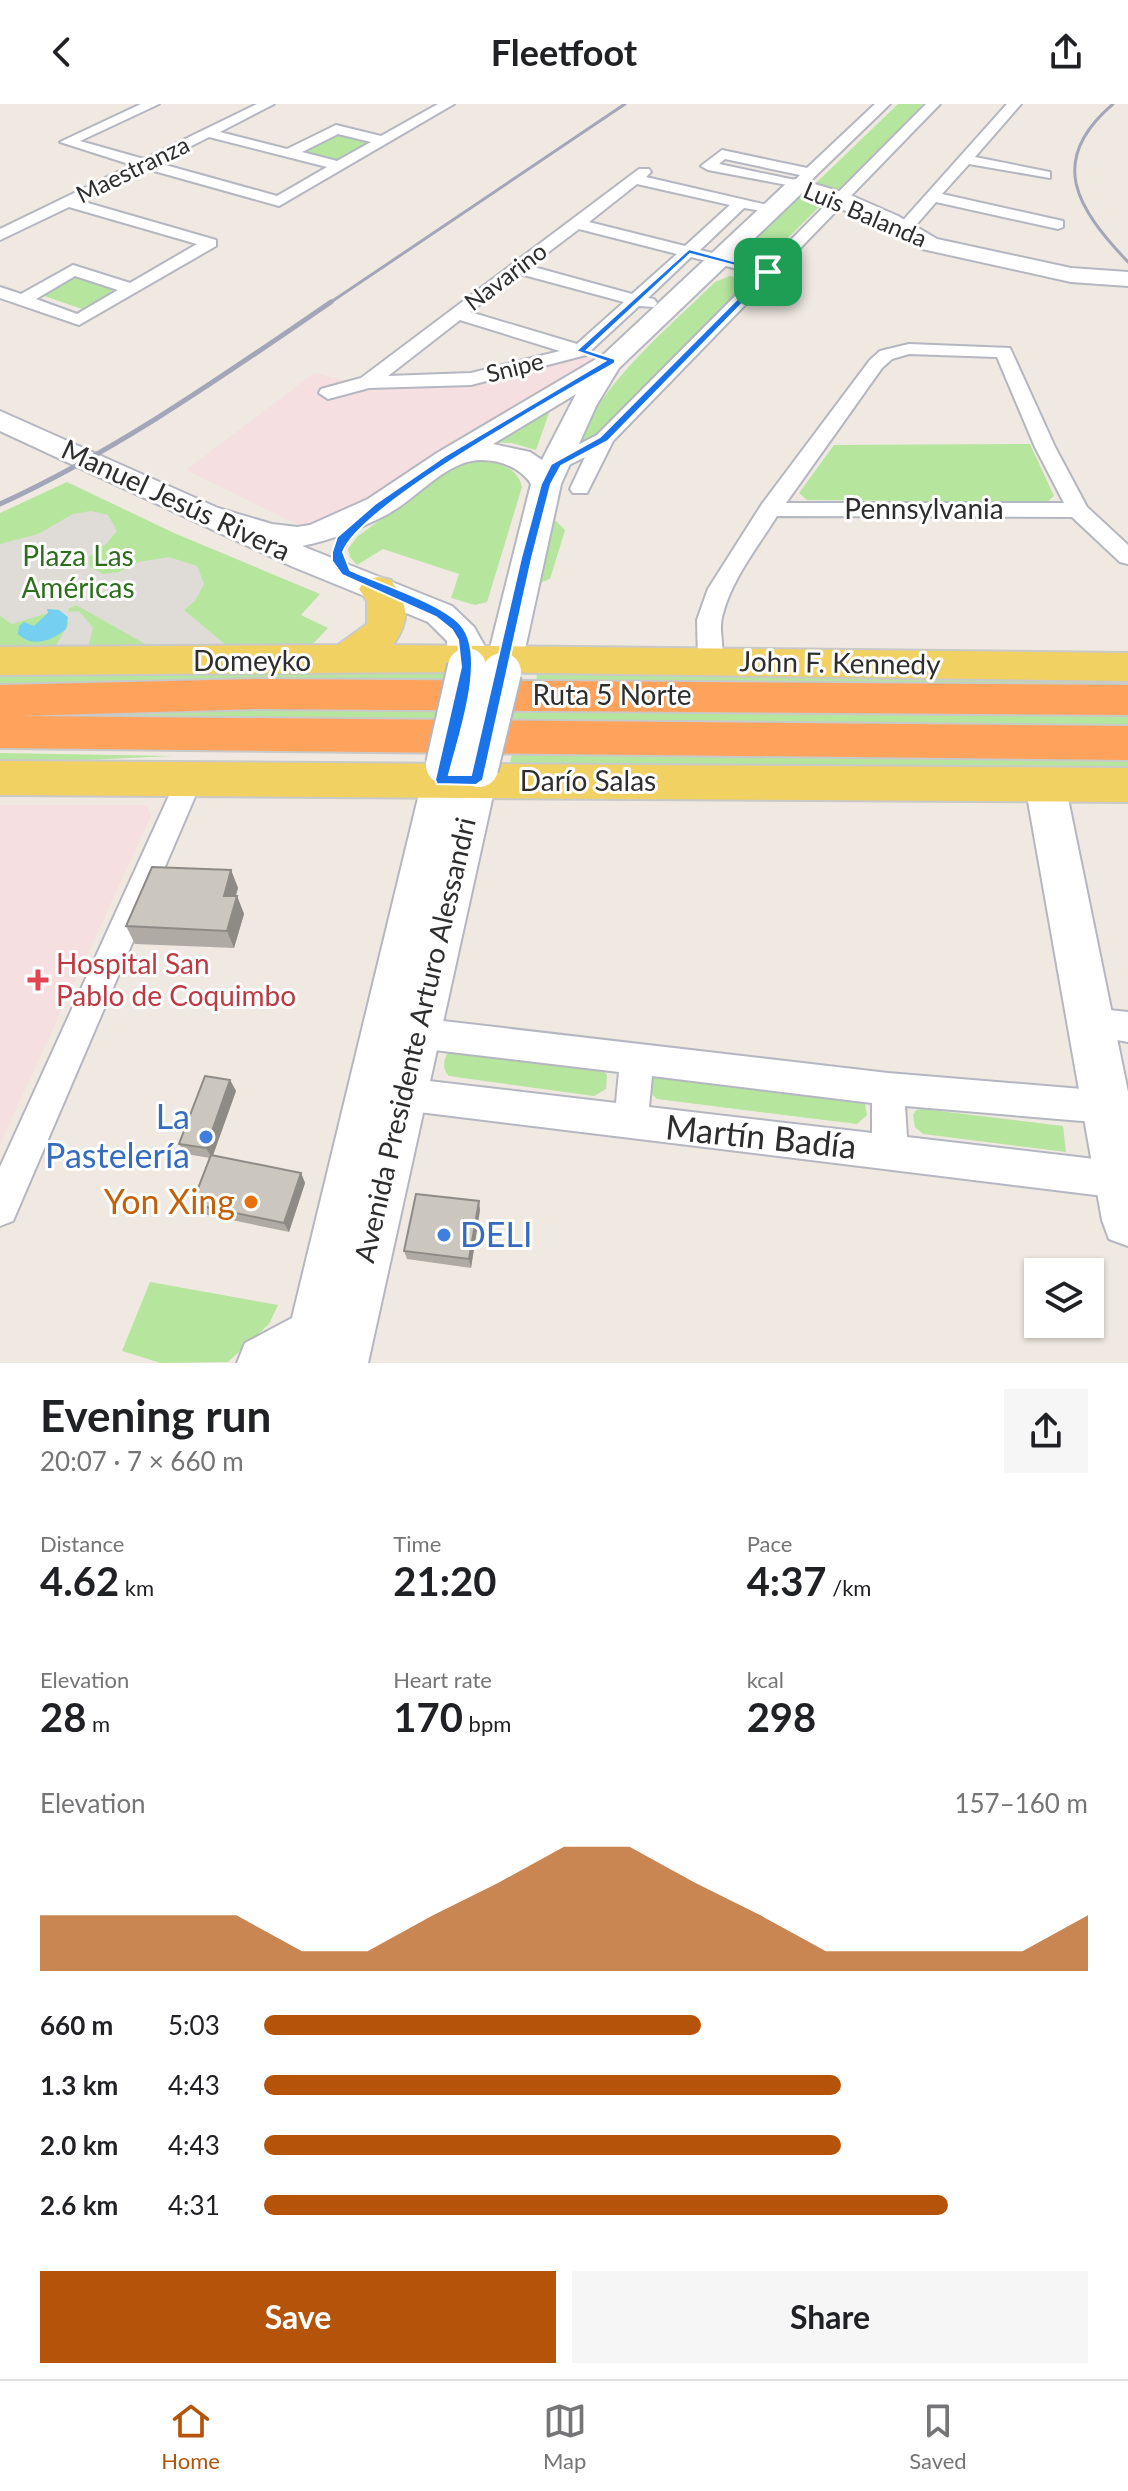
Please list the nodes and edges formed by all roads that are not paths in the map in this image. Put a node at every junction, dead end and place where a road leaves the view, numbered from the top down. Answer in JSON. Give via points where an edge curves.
{"nodes":[{"id":1,"x":152,"y":104,"type":"edge"},
{"id":2,"x":267,"y":104,"type":"edge"},
{"id":3,"x":883,"y":104,"type":"edge"},
{"id":4,"x":933,"y":104,"type":"edge"},
{"id":5,"x":1014,"y":104,"type":"edge"},
{"id":6,"x":441,"y":105,"type":"edge"},
{"id":7,"x":208,"y":133,"type":"junction"},
{"id":8,"x":383,"y":141,"type":"junction"},
{"id":9,"x":288,"y":154,"type":"junction"},
{"id":10,"x":966,"y":159,"type":"junction"},
{"id":11,"x":145,"y":164,"type":"junction"},
{"id":12,"x":339,"y":166,"type":"junction"},
{"id":13,"x":1045,"y":175,"type":"dead end"},
{"id":14,"x":804,"y":179,"type":"junction"},
{"id":15,"x":934,"y":197,"type":"junction"},
{"id":16,"x":840,"y":199,"type":"junction"},
{"id":17,"x":68,"y":202,"type":"junction"},
{"id":18,"x":741,"y":203,"type":"junction"},
{"id":19,"x":771,"y":210,"type":"junction"},
{"id":20,"x":576,"y":223,"type":"junction"},
{"id":21,"x":1058,"y":224,"type":"dead end"},
{"id":22,"x":904,"y":229,"type":"junction"},
{"id":23,"x":0,"y":235,"type":"edge"},
{"id":24,"x":689,"y":251,"type":"junction"},
{"id":25,"x":720,"y":259,"type":"junction"},
{"id":26,"x":517,"y":268,"type":"junction"},
{"id":27,"x":768,"y":272,"type":"junction"},
{"id":28,"x":1120,"y":279,"type":"edge"},
{"id":29,"x":132,"y":289,"type":"junction"},
{"id":30,"x":0,"y":292,"type":"edge"},
{"id":31,"x":23,"y":300,"type":"junction"},
{"id":32,"x":636,"y":300,"type":"junction"},
{"id":33,"x":667,"y":309,"type":"junction"},
{"id":34,"x":457,"y":314,"type":"junction"},
{"id":35,"x":580,"y":351,"type":"junction"},
{"id":36,"x":612,"y":361,"type":"junction"},
{"id":37,"x":368,"y":382,"type":"junction"},
{"id":38,"x":328,"y":393,"type":"dead end"},
{"id":39,"x":0,"y":420,"type":"edge"},
{"id":40,"x":604,"y":439,"type":"junction"},
{"id":41,"x":448,"y":459,"type":"junction"},
{"id":42,"x":551,"y":474,"type":"junction"},
{"id":43,"x":580,"y":489,"type":"dead end"},
{"id":44,"x":379,"y":506,"type":"junction"},
{"id":45,"x":770,"y":509,"type":"junction"},
{"id":46,"x":1078,"y":510,"type":"junction"},
{"id":47,"x":208,"y":515,"type":"junction"},
{"id":48,"x":1128,"y":557,"type":"edge"},
{"id":49,"x":379,"y":590,"type":"junction"},
{"id":50,"x":518,"y":600,"type":"junction"},
{"id":51,"x":0,"y":661,"type":"edge"},
{"id":52,"x":331,"y":661,"type":"junction"},
{"id":53,"x":710,"y":661,"type":"junction"},
{"id":54,"x":485,"y":664,"type":"junction"},
{"id":55,"x":1128,"y":667,"type":"edge"},
{"id":56,"x":1128,"y":700,"type":"edge"},
{"id":57,"x":0,"y":701,"type":"edge"},
{"id":58,"x":0,"y":732,"type":"edge"},
{"id":59,"x":1128,"y":743,"type":"edge"},
{"id":60,"x":461,"y":773,"type":"junction"},
{"id":61,"x":0,"y":778,"type":"edge"},
{"id":62,"x":190,"y":778,"type":"junction"},
{"id":63,"x":1045,"y":784,"type":"junction"},
{"id":64,"x":1128,"y":785,"type":"edge"},
{"id":65,"x":1109,"y":1025,"type":"edge"},
{"id":66,"x":417,"y":1033,"type":"junction"},
{"id":67,"x":637,"y":1060,"type":"junction"},
{"id":68,"x":888,"y":1089,"type":"junction"},
{"id":69,"x":403,"y":1094,"type":"junction"},
{"id":70,"x":1106,"y":1107,"type":"junction"},
{"id":71,"x":631,"y":1123,"type":"junction"},
{"id":72,"x":890,"y":1152,"type":"junction"},
{"id":73,"x":1124,"y":1200,"type":"edge"},
{"id":74,"x":0,"y":1208,"type":"edge"},
{"id":75,"x":322,"y":1354,"type":"edge"},
{"id":76,"x":265,"y":1363,"type":"edge"}],
"edges":[{"from":1,"to":11,"type":"street","via":[[67,142]]},
{"from":2,"to":7,"type":"street","name":"Maestranza"},
{"from":3,"to":14,"type":"street","name":"Avenida Presidente Arturo Alessandri"},
{"from":4,"to":16,"type":"street"},
{"from":5,"to":10,"type":"street"},
{"from":6,"to":8,"type":"street"},
{"from":7,"to":9,"type":"street"},
{"from":7,"to":11,"type":"street","name":"Maestranza"},
{"from":8,"to":9,"type":"street","via":[[336,129]]},
{"from":8,"to":12,"type":"street"},
{"from":9,"to":12,"type":"street"},
{"from":10,"to":13,"type":"street"},
{"from":10,"to":15,"type":"street"},
{"from":11,"to":12,"type":"street","via":[[279,201]]},
{"from":11,"to":17,"type":"street","name":"Maestranza"},
{"from":14,"to":14,"type":"street","name":"Luis Balanda","via":[[708,166],[722,154]]},
{"from":14,"to":16,"type":"main road","name":"Luis Balanda"},
{"from":14,"to":19,"type":"main road","name":"Avenida Presidente Arturo Alessandri"},
{"from":15,"to":21,"type":"street"},
{"from":15,"to":22,"type":"street"},
{"from":16,"to":22,"type":"main road","name":"Luis Balanda"},
{"from":16,"to":27,"type":"street"},
{"from":17,"to":23,"type":"street","name":"Maestranza"},
{"from":17,"to":29,"type":"street","via":[[210,243]]},
{"from":18,"to":19,"type":"street"},
{"from":18,"to":20,"type":"street","name":"Navarino","via":[[639,175]]},
{"from":18,"to":24,"type":"street","name":"Snipe"},
{"from":19,"to":25,"type":"main road","name":"Avenida Presidente Arturo Alessandri"},
{"from":20,"to":24,"type":"street"},
{"from":20,"to":26,"type":"street","name":"Navarino"},
{"from":22,"to":28,"type":"main road","name":"Luis Balanda","via":[[930,244],[1071,275]]},
{"from":24,"to":25,"type":"street"},
{"from":24,"to":32,"type":"street","name":"Snipe"},
{"from":25,"to":27,"type":"street"},
{"from":25,"to":33,"type":"main road","name":"Avenida Presidente Arturo Alessandri"},
{"from":26,"to":32,"type":"street"},
{"from":26,"to":34,"type":"street","name":"Navarino"},
{"from":27,"to":40,"type":"street"},
{"from":29,"to":31,"type":"street","via":[[73,270]]},
{"from":29,"to":31,"type":"street","via":[[79,320]]},
{"from":30,"to":31,"type":"street"},
{"from":32,"to":33,"type":"street"},
{"from":32,"to":35,"type":"street","name":"Snipe"},
{"from":33,"to":36,"type":"main road","name":"Avenida Presidente Arturo Alessandri"},
{"from":34,"to":35,"type":"street"},
{"from":34,"to":37,"type":"street","name":"Navarino"},
{"from":35,"to":36,"type":"street"},
{"from":35,"to":37,"type":"street","name":"Snipe","via":[[471,379]]},
{"from":36,"to":41,"type":"main road","name":"Avenida Presidente Arturo Alessandri"},
{"from":36,"to":42,"type":"main road","name":"Avenida Presidente Arturo Alessandri","via":[[582,406]]},
{"from":37,"to":38,"type":"street","name":"Snipe"},
{"from":39,"to":47,"type":"main road","name":"Manuel Jesús Rivera"},
{"from":40,"to":42,"type":"street"},
{"from":40,"to":43,"type":"street"},
{"from":41,"to":42,"type":"main road","name":"Avenida Presidente Arturo Alessandri","via":[[480,453],[510,456]]},
{"from":41,"to":44,"type":"main road","name":"Avenida Presidente Arturo Alessandri"},
{"from":42,"to":50,"type":"main road","name":"Avenida Presidente Arturo Alessandri"},
{"from":44,"to":47,"type":"main road","name":"Avenida Presidente Arturo Alessandri","via":[[297,537]]},
{"from":44,"to":49,"type":"main road","via":[[339,544],[338,561]]},
{"from":45,"to":46,"type":"street","name":"Pennsylvania"},
{"from":45,"to":46,"type":"street","via":[[876,364],[886,355],[909,349],[1004,352]]},
{"from":45,"to":53,"type":"street","via":[[720,589],[709,620]]},
{"from":46,"to":48,"type":"street"},
{"from":47,"to":49,"type":"main road","name":"Manuel Jesús Rivera"},
{"from":49,"to":50,"type":"main road","via":[[475,614],[505,609]]},
{"from":49,"to":52,"type":"main road","via":[[390,616],[382,635],[365,649]]},
{"from":49,"to":54,"type":"main road","via":[[440,614]]},
{"from":50,"to":54,"type":"main road","name":"Avenida Presidente Arturo Alessandri"},
{"from":51,"to":52,"type":"main road","name":"Domeyko"},
{"from":52,"to":54,"type":"main road","name":"Domeyko"},
{"from":53,"to":54,"type":"main road","name":"John F. Kennedy"},
{"from":53,"to":55,"type":"main road","name":"John F. Kennedy"},
{"from":54,"to":60,"type":"main road","name":"Avenida Presidente Arturo Alessandri","bridge":true},
{"from":56,"to":57,"type":"highway","name":"Ruta 5 Norte","via":[[257,694]]},
{"from":58,"to":59,"type":"highway","name":"Ruta 5 Norte"},
{"from":60,"to":62,"type":"main road","name":"Darío Salas"},
{"from":60,"to":63,"type":"main road","name":"Darío Salas"},
{"from":60,"to":66,"type":"main road","name":"Avenida Presidente Arturo Alessandri"},
{"from":60,"to":75,"type":"main road","name":"Avenida Presidente Arturo Alessandri"},
{"from":61,"to":62,"type":"main road","name":"Darío Salas"},
{"from":62,"to":74,"type":"street"},
{"from":63,"to":64,"type":"main road","name":"Darío Salas"},
{"from":63,"to":65,"type":"main road"},
{"from":65,"to":70,"type":"main road"},
{"from":66,"to":67,"type":"street","name":"Martín Badía"},
{"from":66,"to":69,"type":"main road","name":"Avenida Presidente Arturo Alessandri"},
{"from":67,"to":68,"type":"street","name":"Martín Badía"},
{"from":67,"to":71,"type":"street","name":"Martín Badía"},
{"from":68,"to":70,"type":"street","name":"Martín Badía"},
{"from":68,"to":72,"type":"street","name":"Martín Badía"},
{"from":69,"to":71,"type":"street","name":"Martín Badía"},
{"from":69,"to":75,"type":"main road","name":"Avenida Presidente Arturo Alessandri"},
{"from":70,"to":73,"type":"main road"},
{"from":71,"to":72,"type":"street","name":"Martín Badía"},
{"from":72,"to":73,"type":"street","name":"Martín Badía"},
{"from":75,"to":76,"type":"main road"}]}
